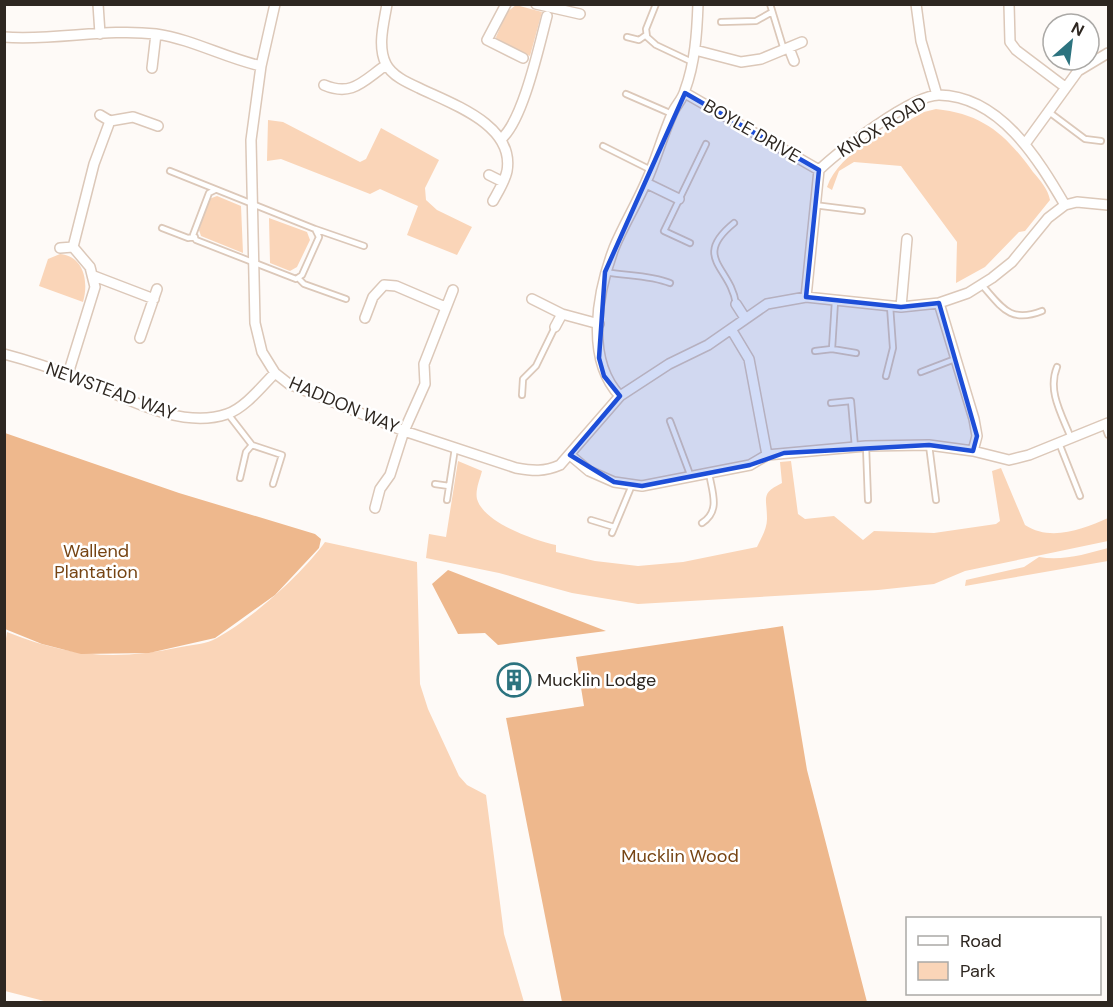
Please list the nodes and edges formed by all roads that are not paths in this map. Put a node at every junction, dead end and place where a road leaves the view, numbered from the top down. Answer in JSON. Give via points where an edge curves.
{"nodes":[{"id":1,"x":98,"y":4,"type":"edge"},
{"id":2,"x":275,"y":4,"type":"edge"},
{"id":3,"x":387,"y":4,"type":"edge"},
{"id":4,"x":506,"y":4,"type":"edge"},
{"id":5,"x":536,"y":4,"type":"edge"},
{"id":6,"x":656,"y":4,"type":"edge"},
{"id":7,"x":698,"y":4,"type":"edge"},
{"id":8,"x":770,"y":4,"type":"edge"},
{"id":9,"x":916,"y":4,"type":"edge"},
{"id":10,"x":1009,"y":4,"type":"edge"},
{"id":11,"x":772,"y":12,"type":"junction"},
{"id":12,"x":580,"y":14,"type":"dead end"},
{"id":13,"x":546,"y":16,"type":"dead end"},
{"id":14,"x":721,"y":22,"type":"dead end"},
{"id":15,"x":100,"y":34,"type":"junction"},
{"id":16,"x":156,"y":34,"type":"junction"},
{"id":17,"x":646,"y":35,"type":"junction"},
{"id":18,"x":4,"y":37,"type":"edge"},
{"id":19,"x":627,"y":37,"type":"dead end"},
{"id":20,"x":802,"y":42,"type":"dead end"},
{"id":21,"x":787,"y":49,"type":"junction"},
{"id":22,"x":695,"y":50,"type":"junction"},
{"id":23,"x":1108,"y":53,"type":"edge"},
{"id":24,"x":523,"y":58,"type":"dead end"},
{"id":25,"x":794,"y":61,"type":"dead end"},
{"id":26,"x":692,"y":62,"type":"junction"},
{"id":27,"x":386,"y":65,"type":"junction"},
{"id":28,"x":261,"y":66,"type":"junction"},
{"id":29,"x":152,"y":68,"type":"dead end"},
{"id":30,"x":531,"y":78,"type":"junction"},
{"id":31,"x":542,"y":83,"type":"dead end"},
{"id":32,"x":324,"y":86,"type":"dead end"},
{"id":33,"x":1065,"y":87,"type":"junction"},
{"id":34,"x":685,"y":93,"type":"junction"},
{"id":35,"x":626,"y":94,"type":"dead end"},
{"id":36,"x":937,"y":95,"type":"junction"},
{"id":37,"x":1049,"y":112,"type":"junction"},
{"id":38,"x":672,"y":114,"type":"junction"},
{"id":39,"x":100,"y":115,"type":"dead end"},
{"id":40,"x":110,"y":121,"type":"junction"},
{"id":41,"x":158,"y":126,"type":"dead end"},
{"id":42,"x":501,"y":139,"type":"junction"},
{"id":43,"x":1101,"y":141,"type":"dead end"},
{"id":44,"x":706,"y":144,"type":"dead end"},
{"id":45,"x":1025,"y":144,"type":"junction"},
{"id":46,"x":603,"y":146,"type":"dead end"},
{"id":47,"x":651,"y":170,"type":"junction"},
{"id":48,"x":819,"y":170,"type":"junction"},
{"id":49,"x":170,"y":171,"type":"dead end"},
{"id":50,"x":489,"y":175,"type":"dead end"},
{"id":51,"x":503,"y":182,"type":"junction"},
{"id":52,"x":646,"y":183,"type":"junction"},
{"id":53,"x":215,"y":190,"type":"junction"},
{"id":54,"x":680,"y":199,"type":"junction"},
{"id":55,"x":493,"y":201,"type":"dead end"},
{"id":56,"x":254,"y":205,"type":"junction"},
{"id":57,"x":1065,"y":205,"type":"junction"},
{"id":58,"x":1108,"y":205,"type":"edge"},
{"id":59,"x":814,"y":206,"type":"junction"},
{"id":60,"x":862,"y":211,"type":"dead end"},
{"id":61,"x":734,"y":223,"type":"dead end"},
{"id":62,"x":162,"y":228,"type":"dead end"},
{"id":63,"x":315,"y":230,"type":"junction"},
{"id":64,"x":195,"y":237,"type":"junction"},
{"id":65,"x":907,"y":239,"type":"dead end"},
{"id":66,"x":690,"y":243,"type":"dead end"},
{"id":67,"x":364,"y":246,"type":"dead end"},
{"id":68,"x":74,"y":247,"type":"junction"},
{"id":69,"x":60,"y":248,"type":"dead end"},
{"id":70,"x":254,"y":263,"type":"junction"},
{"id":71,"x":605,"y":272,"type":"junction"},
{"id":72,"x":94,"y":276,"type":"junction"},
{"id":73,"x":298,"y":278,"type":"junction"},
{"id":74,"x":670,"y":283,"type":"dead end"},
{"id":75,"x":981,"y":284,"type":"junction"},
{"id":76,"x":157,"y":289,"type":"dead end"},
{"id":77,"x":453,"y":290,"type":"dead end"},
{"id":78,"x":806,"y":297,"type":"junction"},
{"id":79,"x":836,"y":298,"type":"junction"},
{"id":80,"x":154,"y":299,"type":"junction"},
{"id":81,"x":346,"y":299,"type":"dead end"},
{"id":82,"x":532,"y":299,"type":"dead end"},
{"id":83,"x":939,"y":303,"type":"junction"},
{"id":84,"x":736,"y":304,"type":"joint"},
{"id":85,"x":890,"y":306,"type":"junction"},
{"id":86,"x":446,"y":307,"type":"junction"},
{"id":87,"x":901,"y":307,"type":"junction"},
{"id":88,"x":1041,"y":311,"type":"dead end"},
{"id":89,"x":562,"y":314,"type":"junction"},
{"id":90,"x":365,"y":318,"type":"dead end"},
{"id":91,"x":745,"y":318,"type":"junction"},
{"id":92,"x":598,"y":324,"type":"junction"},
{"id":93,"x":555,"y":327,"type":"joint"},
{"id":94,"x":731,"y":330,"type":"junction"},
{"id":95,"x":140,"y":338,"type":"dead end"},
{"id":96,"x":832,"y":349,"type":"junction"},
{"id":97,"x":815,"y":351,"type":"dead end"},
{"id":98,"x":856,"y":353,"type":"dead end"},
{"id":99,"x":4,"y":354,"type":"edge"},
{"id":100,"x":955,"y":359,"type":"junction"},
{"id":101,"x":1057,"y":367,"type":"dead end"},
{"id":102,"x":921,"y":372,"type":"dead end"},
{"id":103,"x":275,"y":373,"type":"junction"},
{"id":104,"x":68,"y":374,"type":"junction"},
{"id":105,"x":886,"y":376,"type":"dead end"},
{"id":106,"x":522,"y":395,"type":"dead end"},
{"id":107,"x":620,"y":396,"type":"junction"},
{"id":108,"x":831,"y":403,"type":"dead end"},
{"id":109,"x":228,"y":414,"type":"junction"},
{"id":110,"x":670,"y":421,"type":"dead end"},
{"id":111,"x":1106,"y":424,"type":"edge"},
{"id":112,"x":404,"y":431,"type":"junction"},
{"id":113,"x":1108,"y":435,"type":"edge"},
{"id":114,"x":1071,"y":438,"type":"junction"},
{"id":115,"x":1059,"y":443,"type":"junction"},
{"id":116,"x":252,"y":445,"type":"junction"},
{"id":117,"x":929,"y":445,"type":"junction"},
{"id":118,"x":866,"y":446,"type":"junction"},
{"id":119,"x":855,"y":447,"type":"junction"},
{"id":120,"x":455,"y":448,"type":"junction"},
{"id":121,"x":973,"y":451,"type":"junction"},
{"id":122,"x":570,"y":455,"type":"junction"},
{"id":123,"x":767,"y":455,"type":"junction"},
{"id":124,"x":709,"y":473,"type":"junction"},
{"id":125,"x":691,"y":477,"type":"junction"},
{"id":126,"x":240,"y":478,"type":"dead end"},
{"id":127,"x":273,"y":484,"type":"dead end"},
{"id":128,"x":435,"y":484,"type":"dead end"},
{"id":129,"x":632,"y":485,"type":"junction"},
{"id":130,"x":449,"y":486,"type":"junction"},
{"id":131,"x":1080,"y":496,"type":"dead end"},
{"id":132,"x":447,"y":500,"type":"dead end"},
{"id":133,"x":868,"y":500,"type":"dead end"},
{"id":134,"x":936,"y":500,"type":"dead end"},
{"id":135,"x":379,"y":505,"type":"dead end"},
{"id":136,"x":591,"y":520,"type":"dead end"},
{"id":137,"x":702,"y":523,"type":"dead end"}],
"edges":[{"from":1,"to":15,"type":"street"},
{"from":2,"to":28,"type":"street","name":"HADDON WAY"},
{"from":3,"to":27,"type":"street","via":[[381,47]]},
{"from":4,"to":24,"type":"street","via":[[487,40]]},
{"from":5,"to":12,"type":"street"},
{"from":6,"to":17,"type":"lane"},
{"from":7,"to":22,"type":"street"},
{"from":8,"to":11,"type":"lane"},
{"from":9,"to":36,"type":"street","via":[[921,41]]},
{"from":10,"to":33,"type":"street","via":[[1010,42]]},
{"from":11,"to":14,"type":"lane","via":[[756,21]]},
{"from":11,"to":21,"type":"lane"},
{"from":13,"to":30,"type":"street"},
{"from":15,"to":16,"type":"street"},
{"from":15,"to":18,"type":"street","via":[[44,39]]},
{"from":16,"to":28,"type":"street"},
{"from":16,"to":29,"type":"street"},
{"from":17,"to":19,"type":"lane","via":[[639,40]]},
{"from":17,"to":26,"type":"lane","via":[[651,42]]},
{"from":20,"to":21,"type":"street"},
{"from":21,"to":22,"type":"street","via":[[741,62]]},
{"from":21,"to":25,"type":"street"},
{"from":22,"to":26,"type":"street"},
{"from":23,"to":33,"type":"street","via":[[1078,71]]},
{"from":26,"to":34,"type":"street"},
{"from":27,"to":32,"type":"street","via":[[350,95]]},
{"from":27,"to":42,"type":"street","via":[[402,80],[464,110]]},
{"from":28,"to":56,"type":"street","name":"HADDON WAY","via":[[251,140]]},
{"from":30,"to":31,"type":"street"},
{"from":30,"to":42,"type":"street","via":[[516,121]]},
{"from":33,"to":37,"type":"street"},
{"from":34,"to":38,"type":"street"},
{"from":34,"to":48,"type":"street","name":"BOYLE DRIVE"},
{"from":35,"to":38,"type":"lane"},
{"from":36,"to":45,"type":"street","name":"KNOX ROAD","via":[[974,105],[1004,122]]},
{"from":36,"to":48,"type":"street","name":"KNOX ROAD","via":[[916,102],[881,123]]},
{"from":37,"to":43,"type":"lane","via":[[1085,139]]},
{"from":37,"to":45,"type":"street"},
{"from":38,"to":47,"type":"street"},
{"from":39,"to":40,"type":"street"},
{"from":40,"to":41,"type":"street","via":[[133,117]]},
{"from":40,"to":68,"type":"street","via":[[94,164]]},
{"from":42,"to":51,"type":"street","via":[[507,156]]},
{"from":44,"to":54,"type":"lane"},
{"from":45,"to":57,"type":"street","name":"KNOX ROAD"},
{"from":46,"to":47,"type":"lane"},
{"from":47,"to":52,"type":"street"},
{"from":48,"to":59,"type":"street","name":"KNOX ROAD"},
{"from":49,"to":53,"type":"lane"},
{"from":50,"to":51,"type":"street"},
{"from":51,"to":55,"type":"street"},
{"from":52,"to":54,"type":"street"},
{"from":52,"to":71,"type":"street"},
{"from":53,"to":56,"type":"lane"},
{"from":53,"to":64,"type":"lane","via":[[209,193]]},
{"from":54,"to":66,"type":"lane","via":[[664,231]]},
{"from":56,"to":63,"type":"lane"},
{"from":56,"to":70,"type":"street","name":"HADDON WAY"},
{"from":57,"to":58,"type":"street"},
{"from":57,"to":75,"type":"street","name":"HADDON WAY","via":[[1048,218],[1008,266]]},
{"from":59,"to":60,"type":"lane"},
{"from":59,"to":78,"type":"street","name":"KNOX ROAD"},
{"from":61,"to":84,"type":"lane","via":[[719,236],[714,250],[735,292]]},
{"from":62,"to":64,"type":"lane"},
{"from":63,"to":67,"type":"lane"},
{"from":63,"to":73,"type":"lane","via":[[318,237]]},
{"from":64,"to":70,"type":"lane"},
{"from":65,"to":87,"type":"street"},
{"from":68,"to":69,"type":"street"},
{"from":68,"to":72,"type":"street"},
{"from":70,"to":73,"type":"lane"},
{"from":70,"to":103,"type":"street","name":"HADDON WAY","via":[[255,323],[262,352]]},
{"from":71,"to":74,"type":"lane","via":[[638,278],[654,276]]},
{"from":71,"to":92,"type":"street"},
{"from":72,"to":80,"type":"street"},
{"from":72,"to":104,"type":"street","via":[[92,303]]},
{"from":73,"to":81,"type":"lane","via":[[304,284]]},
{"from":75,"to":83,"type":"street","name":"HADDON WAY"},
{"from":75,"to":88,"type":"lane","via":[[1012,315]]},
{"from":76,"to":80,"type":"street"},
{"from":77,"to":86,"type":"street"},
{"from":78,"to":79,"type":"street","name":"HADDON WAY"},
{"from":78,"to":91,"type":"street","name":"HADDON WAY","via":[[767,304]]},
{"from":79,"to":85,"type":"street","name":"HADDON WAY"},
{"from":79,"to":96,"type":"lane"},
{"from":80,"to":95,"type":"street"},
{"from":82,"to":89,"type":"street"},
{"from":83,"to":87,"type":"street","name":"HADDON WAY"},
{"from":83,"to":100,"type":"street"},
{"from":84,"to":91,"type":"street"},
{"from":85,"to":87,"type":"street","name":"HADDON WAY"},
{"from":85,"to":105,"type":"lane","via":[[892,348]]},
{"from":86,"to":90,"type":"street","via":[[396,286],[384,285],[373,297]]},
{"from":86,"to":112,"type":"street","via":[[424,364],[425,384]]},
{"from":89,"to":92,"type":"street"},
{"from":89,"to":93,"type":"street"},
{"from":91,"to":94,"type":"street","name":"HADDON WAY"},
{"from":92,"to":107,"type":"street","via":[[604,376]]},
{"from":93,"to":106,"type":"lane","via":[[536,366],[524,379]]},
{"from":94,"to":107,"type":"street","name":"HADDON WAY"},
{"from":94,"to":123,"type":"street","via":[[749,359]]},
{"from":96,"to":97,"type":"lane"},
{"from":96,"to":98,"type":"lane"},
{"from":99,"to":104,"type":"street","name":"NEWSTEAD WAY"},
{"from":100,"to":102,"type":"lane"},
{"from":100,"to":121,"type":"street","via":[[974,419]]},
{"from":101,"to":114,"type":"lane","via":[[1052,380],[1054,392]]},
{"from":103,"to":109,"type":"street","name":"NEWSTEAD WAY"},
{"from":103,"to":112,"type":"street","name":"HADDON WAY","via":[[307,393]]},
{"from":104,"to":109,"type":"street","name":"NEWSTEAD WAY","via":[[166,413],[206,418]]},
{"from":107,"to":122,"type":"street","name":"HADDON WAY"},
{"from":108,"to":119,"type":"lane","via":[[851,402]]},
{"from":109,"to":116,"type":"lane"},
{"from":110,"to":125,"type":"lane"},
{"from":111,"to":113,"type":"lane"},
{"from":111,"to":114,"type":"street"},
{"from":112,"to":120,"type":"street","name":"HADDON WAY"},
{"from":112,"to":135,"type":"street","via":[[390,476],[380,489]]},
{"from":114,"to":115,"type":"street"},
{"from":115,"to":121,"type":"street","via":[[1009,460]]},
{"from":115,"to":131,"type":"lane"},
{"from":116,"to":126,"type":"lane","via":[[246,452]]},
{"from":116,"to":127,"type":"lane","via":[[282,455]]},
{"from":117,"to":118,"type":"street"},
{"from":117,"to":121,"type":"street"},
{"from":117,"to":134,"type":"lane"},
{"from":118,"to":119,"type":"street"},
{"from":118,"to":133,"type":"lane"},
{"from":119,"to":123,"type":"street"},
{"from":120,"to":122,"type":"street","name":"HADDON WAY","via":[[535,472],[548,471]]},
{"from":120,"to":130,"type":"lane"},
{"from":122,"to":129,"type":"street","via":[[590,471]]},
{"from":123,"to":124,"type":"street","via":[[750,465]]},
{"from":124,"to":125,"type":"street"},
{"from":124,"to":137,"type":"lane","via":[[715,507]]},
{"from":125,"to":129,"type":"street"},
{"from":128,"to":130,"type":"lane"},
{"from":129,"to":136,"type":"lane","via":[[613,530]]},
{"from":130,"to":132,"type":"lane"}]}
